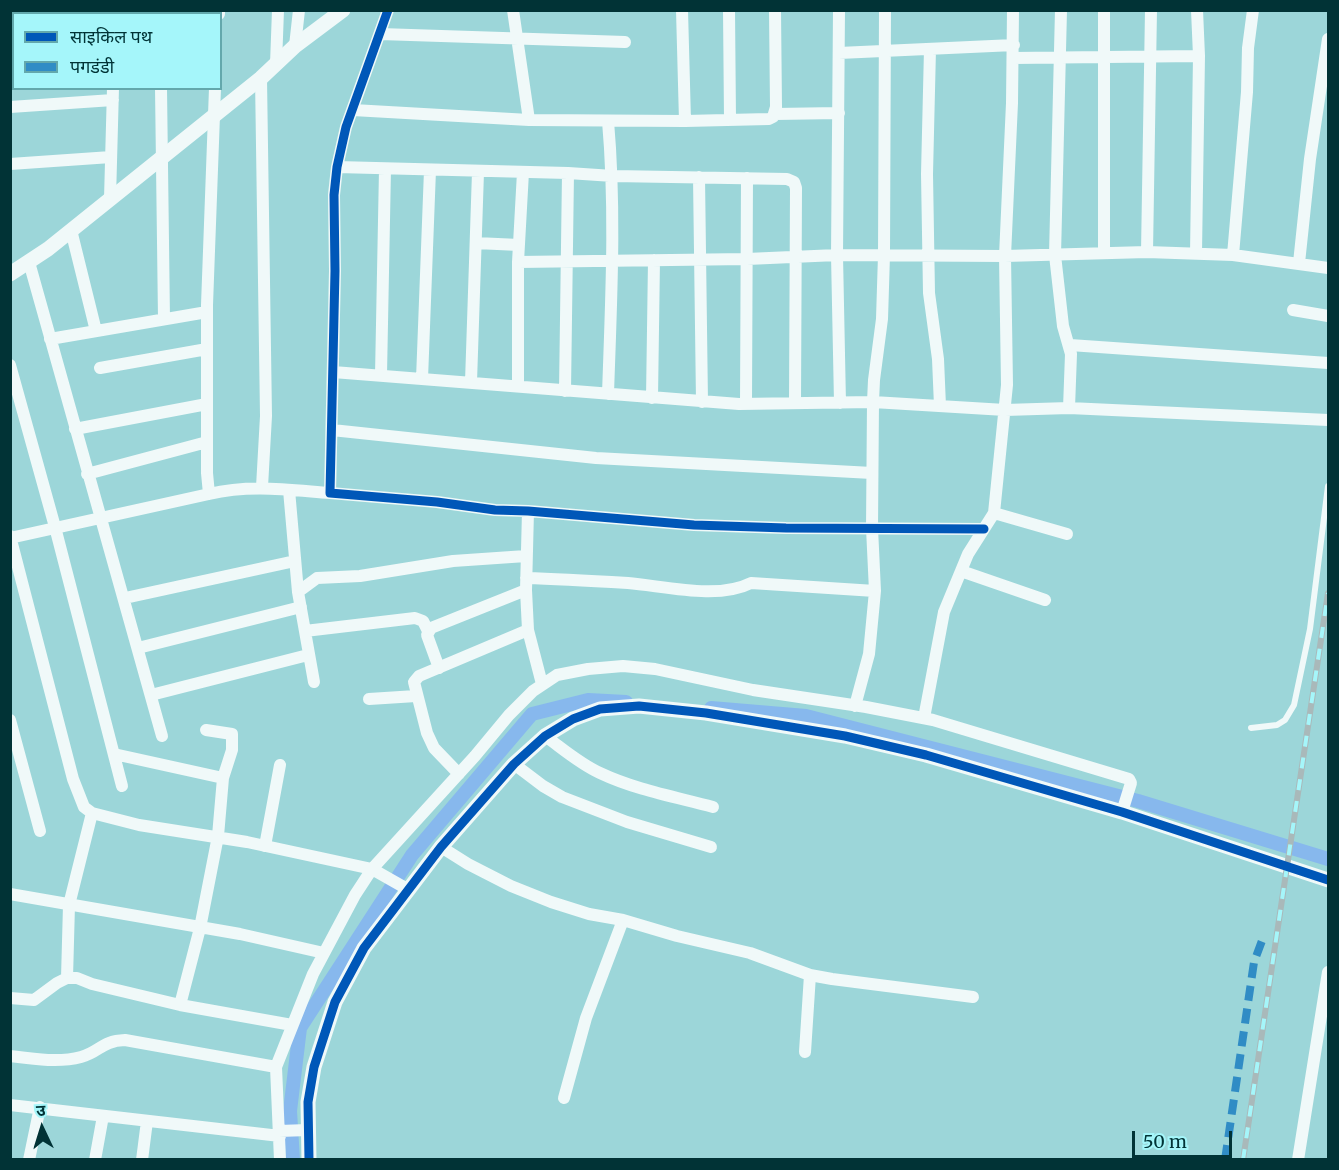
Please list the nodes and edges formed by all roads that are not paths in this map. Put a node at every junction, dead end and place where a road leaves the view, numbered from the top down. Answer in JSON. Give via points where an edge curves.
{"nodes":[{"id":1,"x":278,"y":10,"type":"edge"},
{"id":2,"x":298,"y":10,"type":"edge"},
{"id":3,"x":343,"y":10,"type":"edge"},
{"id":4,"x":388,"y":10,"type":"edge"},
{"id":5,"x":513,"y":10,"type":"edge"},
{"id":6,"x":682,"y":10,"type":"edge"},
{"id":7,"x":729,"y":10,"type":"edge"},
{"id":8,"x":775,"y":10,"type":"edge"},
{"id":9,"x":839,"y":10,"type":"edge"},
{"id":10,"x":885,"y":10,"type":"edge"},
{"id":11,"x":1013,"y":10,"type":"edge"},
{"id":12,"x":1061,"y":10,"type":"edge"},
{"id":13,"x":1104,"y":10,"type":"edge"},
{"id":14,"x":1152,"y":10,"type":"edge"},
{"id":15,"x":1197,"y":10,"type":"edge"},
{"id":16,"x":1252,"y":10,"type":"edge"},
{"id":17,"x":380,"y":34,"type":"junction"},
{"id":18,"x":517,"y":38,"type":"junction"},
{"id":19,"x":1329,"y":39,"type":"edge"},
{"id":20,"x":625,"y":42,"type":"dead end"},
{"id":21,"x":1014,"y":45,"type":"junction"},
{"id":22,"x":295,"y":46,"type":"junction"},
{"id":23,"x":930,"y":49,"type":"junction"},
{"id":24,"x":886,"y":51,"type":"junction"},
{"id":25,"x":839,"y":53,"type":"junction"},
{"id":26,"x":1199,"y":56,"type":"junction"},
{"id":27,"x":1105,"y":57,"type":"junction"},
{"id":28,"x":1152,"y":57,"type":"junction"},
{"id":29,"x":1014,"y":58,"type":"junction"},
{"id":30,"x":1060,"y":58,"type":"junction"},
{"id":31,"x":276,"y":64,"type":"junction"},
{"id":32,"x":261,"y":78,"type":"junction"},
{"id":33,"x":161,"y":90,"type":"edge"},
{"id":34,"x":215,"y":90,"type":"edge"},
{"id":35,"x":113,"y":94,"type":"edge"},
{"id":36,"x":10,"y":107,"type":"edge"},
{"id":37,"x":353,"y":110,"type":"junction"},
{"id":38,"x":839,"y":113,"type":"junction"},
{"id":39,"x":775,"y":114,"type":"junction"},
{"id":40,"x":213,"y":116,"type":"junction"},
{"id":41,"x":730,"y":119,"type":"junction"},
{"id":42,"x":529,"y":120,"type":"junction"},
{"id":43,"x":608,"y":121,"type":"junction"},
{"id":44,"x":685,"y":122,"type":"junction"},
{"id":45,"x":111,"y":157,"type":"junction"},
{"id":46,"x":162,"y":157,"type":"junction"},
{"id":47,"x":10,"y":164,"type":"edge"},
{"id":48,"x":337,"y":167,"type":"junction"},
{"id":49,"x":385,"y":169,"type":"junction"},
{"id":50,"x":430,"y":170,"type":"junction"},
{"id":51,"x":478,"y":172,"type":"junction"},
{"id":52,"x":523,"y":172,"type":"junction"},
{"id":53,"x":568,"y":173,"type":"junction"},
{"id":54,"x":613,"y":176,"type":"junction"},
{"id":55,"x":699,"y":177,"type":"junction"},
{"id":56,"x":747,"y":178,"type":"junction"},
{"id":57,"x":110,"y":199,"type":"junction"},
{"id":58,"x":72,"y":230,"type":"junction"},
{"id":59,"x":476,"y":243,"type":"junction"},
{"id":60,"x":519,"y":245,"type":"junction"},
{"id":61,"x":1104,"y":252,"type":"junction"},
{"id":62,"x":1147,"y":252,"type":"junction"},
{"id":63,"x":1196,"y":253,"type":"junction"},
{"id":64,"x":837,"y":255,"type":"junction"},
{"id":65,"x":884,"y":255,"type":"junction"},
{"id":66,"x":929,"y":255,"type":"junction"},
{"id":67,"x":1055,"y":255,"type":"junction"},
{"id":68,"x":1233,"y":255,"type":"junction"},
{"id":69,"x":1005,"y":256,"type":"junction"},
{"id":70,"x":796,"y":258,"type":"junction"},
{"id":71,"x":747,"y":259,"type":"junction"},
{"id":72,"x":654,"y":260,"type":"junction"},
{"id":73,"x":701,"y":260,"type":"junction"},
{"id":74,"x":568,"y":261,"type":"junction"},
{"id":75,"x":613,"y":261,"type":"junction"},
{"id":76,"x":29,"y":262,"type":"junction"},
{"id":77,"x":518,"y":262,"type":"junction"},
{"id":78,"x":1299,"y":263,"type":"junction"},
{"id":79,"x":1329,"y":268,"type":"edge"},
{"id":80,"x":10,"y":274,"type":"edge"},
{"id":81,"x":1293,"y":310,"type":"dead end"},
{"id":82,"x":207,"y":312,"type":"junction"},
{"id":83,"x":1329,"y":316,"type":"edge"},
{"id":84,"x":164,"y":319,"type":"junction"},
{"id":85,"x":96,"y":331,"type":"junction"},
{"id":86,"x":50,"y":339,"type":"junction"},
{"id":87,"x":1070,"y":345,"type":"junction"},
{"id":88,"x":207,"y":348,"type":"junction"},
{"id":89,"x":1329,"y":363,"type":"edge"},
{"id":90,"x":10,"y":364,"type":"edge"},
{"id":91,"x":100,"y":368,"type":"dead end"},
{"id":92,"x":333,"y":372,"type":"junction"},
{"id":93,"x":381,"y":375,"type":"junction"},
{"id":94,"x":422,"y":379,"type":"junction"},
{"id":95,"x":471,"y":382,"type":"junction"},
{"id":96,"x":518,"y":386,"type":"junction"},
{"id":97,"x":565,"y":391,"type":"junction"},
{"id":98,"x":608,"y":394,"type":"junction"},
{"id":99,"x":652,"y":398,"type":"junction"},
{"id":100,"x":702,"y":402,"type":"junction"},
{"id":101,"x":873,"y":402,"type":"junction"},
{"id":102,"x":795,"y":403,"type":"junction"},
{"id":103,"x":840,"y":403,"type":"junction"},
{"id":104,"x":207,"y":404,"type":"junction"},
{"id":105,"x":746,"y":404,"type":"junction"},
{"id":106,"x":939,"y":406,"type":"junction"},
{"id":107,"x":1069,"y":408,"type":"junction"},
{"id":108,"x":1005,"y":410,"type":"junction"},
{"id":109,"x":1329,"y":420,"type":"edge"},
{"id":110,"x":75,"y":429,"type":"junction"},
{"id":111,"x":332,"y":430,"type":"junction"},
{"id":112,"x":207,"y":442,"type":"junction"},
{"id":113,"x":872,"y":473,"type":"junction"},
{"id":114,"x":87,"y":474,"type":"junction"},
{"id":115,"x":1329,"y":486,"type":"edge"},
{"id":116,"x":262,"y":488,"type":"junction"},
{"id":117,"x":289,"y":490,"type":"junction"},
{"id":118,"x":330,"y":493,"type":"junction"},
{"id":119,"x":209,"y":494,"type":"junction"},
{"id":120,"x":528,"y":511,"type":"junction"},
{"id":121,"x":994,"y":513,"type":"junction"},
{"id":122,"x":100,"y":517,"type":"junction"},
{"id":123,"x":55,"y":527,"type":"junction"},
{"id":124,"x":872,"y":528,"type":"junction"},
{"id":125,"x":984,"y":529,"type":"junction"},
{"id":126,"x":1067,"y":534,"type":"dead end"},
{"id":127,"x":11,"y":537,"type":"edge"},
{"id":128,"x":526,"y":555,"type":"junction"},
{"id":129,"x":295,"y":561,"type":"junction"},
{"id":130,"x":961,"y":571,"type":"junction"},
{"id":131,"x":526,"y":584,"type":"junction"},
{"id":132,"x":875,"y":591,"type":"junction"},
{"id":133,"x":298,"y":592,"type":"junction"},
{"id":134,"x":124,"y":598,"type":"junction"},
{"id":135,"x":1045,"y":600,"type":"dead end"},
{"id":136,"x":301,"y":607,"type":"junction"},
{"id":137,"x":528,"y":630,"type":"junction"},
{"id":138,"x":428,"y":631,"type":"junction"},
{"id":139,"x":305,"y":632,"type":"junction"},
{"id":140,"x":138,"y":648,"type":"junction"},
{"id":141,"x":308,"y":655,"type":"junction"},
{"id":142,"x":439,"y":668,"type":"junction"},
{"id":143,"x":314,"y":682,"type":"dead end"},
{"id":144,"x":542,"y":684,"type":"junction"},
{"id":145,"x":151,"y":695,"type":"junction"},
{"id":146,"x":416,"y":696,"type":"junction"},
{"id":147,"x":369,"y":699,"type":"dead end"},
{"id":148,"x":855,"y":706,"type":"junction"},
{"id":149,"x":924,"y":718,"type":"junction"},
{"id":150,"x":10,"y":720,"type":"edge"},
{"id":151,"x":1251,"y":728,"type":"dead end"},
{"id":152,"x":206,"y":730,"type":"dead end"},
{"id":153,"x":162,"y":736,"type":"dead end"},
{"id":154,"x":545,"y":736,"type":"junction"},
{"id":155,"x":114,"y":754,"type":"junction"},
{"id":156,"x":514,"y":764,"type":"junction"},
{"id":157,"x":280,"y":765,"type":"dead end"},
{"id":158,"x":459,"y":774,"type":"junction"},
{"id":159,"x":223,"y":778,"type":"junction"},
{"id":160,"x":122,"y":786,"type":"dead end"},
{"id":161,"x":713,"y":807,"type":"dead end"},
{"id":162,"x":1123,"y":807,"type":"junction"},
{"id":163,"x":92,"y":813,"type":"junction"},
{"id":164,"x":40,"y":831,"type":"dead end"},
{"id":165,"x":218,"y":836,"type":"junction"},
{"id":166,"x":265,"y":846,"type":"junction"},
{"id":167,"x":441,"y":847,"type":"junction"},
{"id":168,"x":711,"y":847,"type":"dead end"},
{"id":169,"x":377,"y":871,"type":"junction"},
{"id":170,"x":1329,"y":880,"type":"edge"},
{"id":171,"x":405,"y":887,"type":"junction"},
{"id":172,"x":10,"y":894,"type":"edge"},
{"id":173,"x":69,"y":905,"type":"junction"},
{"id":174,"x":623,"y":920,"type":"junction"},
{"id":175,"x":200,"y":928,"type":"junction"},
{"id":176,"x":324,"y":953,"type":"junction"},
{"id":177,"x":1329,"y":972,"type":"edge"},
{"id":178,"x":810,"y":975,"type":"junction"},
{"id":179,"x":67,"y":978,"type":"junction"},
{"id":180,"x":973,"y":997,"type":"dead end"},
{"id":181,"x":10,"y":998,"type":"edge"},
{"id":182,"x":180,"y":1005,"type":"junction"},
{"id":183,"x":292,"y":1024,"type":"junction"},
{"id":184,"x":805,"y":1052,"type":"dead end"},
{"id":185,"x":10,"y":1056,"type":"edge"},
{"id":186,"x":276,"y":1067,"type":"junction"},
{"id":187,"x":564,"y":1098,"type":"dead end"},
{"id":188,"x":10,"y":1105,"type":"edge"},
{"id":189,"x":40,"y":1107,"type":"junction"},
{"id":190,"x":103,"y":1116,"type":"junction"},
{"id":191,"x":147,"y":1121,"type":"junction"},
{"id":192,"x":290,"y":1132,"type":"junction"},
{"id":193,"x":29,"y":1160,"type":"edge"},
{"id":194,"x":95,"y":1160,"type":"edge"},
{"id":195,"x":142,"y":1160,"type":"edge"},
{"id":196,"x":280,"y":1160,"type":"edge"},
{"id":197,"x":309,"y":1160,"type":"edge"},
{"id":198,"x":1298,"y":1160,"type":"edge"}],
"edges":[{"from":1,"to":31,"type":"street"},
{"from":2,"to":22,"type":"street"},
{"from":3,"to":22,"type":"street"},
{"from":4,"to":17,"type":"street"},
{"from":5,"to":18,"type":"street"},
{"from":6,"to":44,"type":"street"},
{"from":7,"to":41,"type":"street"},
{"from":8,"to":39,"type":"street"},
{"from":9,"to":25,"type":"street"},
{"from":10,"to":24,"type":"street"},
{"from":11,"to":21,"type":"street"},
{"from":12,"to":30,"type":"street"},
{"from":13,"to":27,"type":"street"},
{"from":14,"to":28,"type":"street"},
{"from":15,"to":26,"type":"street"},
{"from":16,"to":68,"type":"street"},
{"from":17,"to":18,"type":"street"},
{"from":17,"to":37,"type":"street"},
{"from":18,"to":20,"type":"street"},
{"from":18,"to":42,"type":"street"},
{"from":19,"to":78,"type":"street"},
{"from":21,"to":23,"type":"street"},
{"from":21,"to":29,"type":"street"},
{"from":22,"to":31,"type":"street"},
{"from":23,"to":24,"type":"street"},
{"from":23,"to":66,"type":"street"},
{"from":24,"to":25,"type":"street"},
{"from":24,"to":65,"type":"street"},
{"from":25,"to":38,"type":"street"},
{"from":26,"to":28,"type":"street"},
{"from":26,"to":63,"type":"street"},
{"from":27,"to":28,"type":"street"},
{"from":27,"to":30,"type":"street"},
{"from":27,"to":61,"type":"street"},
{"from":28,"to":62,"type":"street"},
{"from":29,"to":30,"type":"street"},
{"from":29,"to":69,"type":"street"},
{"from":30,"to":67,"type":"street"},
{"from":31,"to":32,"type":"street"},
{"from":32,"to":40,"type":"street"},
{"from":32,"to":116,"type":"street","via":[[266,416]]},
{"from":33,"to":46,"type":"street"},
{"from":34,"to":40,"type":"street"},
{"from":35,"to":36,"type":"street"},
{"from":35,"to":45,"type":"street"},
{"from":37,"to":42,"type":"street"},
{"from":37,"to":48,"type":"street"},
{"from":38,"to":39,"type":"street"},
{"from":38,"to":64,"type":"street"},
{"from":39,"to":41,"type":"street","via":[[769,119]]},
{"from":40,"to":46,"type":"street"},
{"from":40,"to":82,"type":"street"},
{"from":41,"to":44,"type":"street"},
{"from":42,"to":43,"type":"street"},
{"from":43,"to":44,"type":"street"},
{"from":43,"to":54,"type":"street"},
{"from":45,"to":47,"type":"street"},
{"from":45,"to":57,"type":"street"},
{"from":46,"to":57,"type":"street"},
{"from":46,"to":84,"type":"street"},
{"from":48,"to":49,"type":"street"},
{"from":48,"to":92,"type":"street"},
{"from":49,"to":50,"type":"street"},
{"from":49,"to":93,"type":"street"},
{"from":50,"to":51,"type":"street"},
{"from":50,"to":94,"type":"street"},
{"from":51,"to":52,"type":"street"},
{"from":51,"to":59,"type":"street"},
{"from":52,"to":53,"type":"street"},
{"from":52,"to":60,"type":"street"},
{"from":53,"to":54,"type":"street"},
{"from":53,"to":74,"type":"street"},
{"from":54,"to":55,"type":"street"},
{"from":54,"to":75,"type":"street"},
{"from":55,"to":56,"type":"street"},
{"from":55,"to":73,"type":"street"},
{"from":56,"to":70,"type":"street","via":[[794,182]]},
{"from":56,"to":71,"type":"street"},
{"from":57,"to":58,"type":"street"},
{"from":58,"to":76,"type":"street"},
{"from":58,"to":85,"type":"street"},
{"from":59,"to":60,"type":"street"},
{"from":59,"to":95,"type":"street"},
{"from":60,"to":77,"type":"street"},
{"from":61,"to":62,"type":"street"},
{"from":61,"to":67,"type":"street"},
{"from":62,"to":63,"type":"street"},
{"from":63,"to":68,"type":"street"},
{"from":64,"to":65,"type":"street"},
{"from":64,"to":70,"type":"street"},
{"from":64,"to":103,"type":"street"},
{"from":65,"to":66,"type":"street"},
{"from":65,"to":101,"type":"street"},
{"from":66,"to":69,"type":"street"},
{"from":66,"to":106,"type":"street"},
{"from":67,"to":69,"type":"street"},
{"from":67,"to":87,"type":"street","via":[[1063,326]]},
{"from":68,"to":78,"type":"street"},
{"from":69,"to":108,"type":"street"},
{"from":70,"to":71,"type":"street"},
{"from":70,"to":102,"type":"street"},
{"from":71,"to":73,"type":"street"},
{"from":71,"to":105,"type":"street"},
{"from":72,"to":73,"type":"street"},
{"from":72,"to":75,"type":"street"},
{"from":72,"to":99,"type":"street"},
{"from":73,"to":100,"type":"street"},
{"from":74,"to":75,"type":"street"},
{"from":74,"to":77,"type":"street"},
{"from":74,"to":97,"type":"street"},
{"from":75,"to":98,"type":"street"},
{"from":76,"to":80,"type":"street"},
{"from":76,"to":86,"type":"street"},
{"from":77,"to":96,"type":"street"},
{"from":78,"to":79,"type":"street"},
{"from":81,"to":83,"type":"street"},
{"from":82,"to":84,"type":"street"},
{"from":82,"to":88,"type":"street"},
{"from":84,"to":85,"type":"street"},
{"from":85,"to":86,"type":"street"},
{"from":86,"to":110,"type":"street"},
{"from":87,"to":89,"type":"street"},
{"from":87,"to":107,"type":"street"},
{"from":88,"to":91,"type":"street"},
{"from":88,"to":104,"type":"street"},
{"from":90,"to":123,"type":"street"},
{"from":92,"to":93,"type":"street"},
{"from":92,"to":111,"type":"street"},
{"from":93,"to":94,"type":"street"},
{"from":94,"to":95,"type":"street"},
{"from":95,"to":96,"type":"street"},
{"from":96,"to":97,"type":"street"},
{"from":97,"to":98,"type":"street"},
{"from":98,"to":99,"type":"street"},
{"from":99,"to":100,"type":"street"},
{"from":100,"to":105,"type":"street"},
{"from":101,"to":103,"type":"street"},
{"from":101,"to":106,"type":"street"},
{"from":101,"to":113,"type":"street"},
{"from":102,"to":103,"type":"street"},
{"from":102,"to":105,"type":"street"},
{"from":104,"to":110,"type":"street"},
{"from":104,"to":112,"type":"street"},
{"from":106,"to":108,"type":"street"},
{"from":107,"to":108,"type":"street"},
{"from":107,"to":109,"type":"street"},
{"from":108,"to":121,"type":"street"},
{"from":110,"to":114,"type":"street"},
{"from":111,"to":113,"type":"street","via":[[596,458]]},
{"from":111,"to":118,"type":"street"},
{"from":112,"to":114,"type":"street"},
{"from":112,"to":119,"type":"street"},
{"from":113,"to":124,"type":"street"},
{"from":114,"to":122,"type":"street"},
{"from":115,"to":151,"type":"lane","via":[[1310,629],[1294,705],[1285,720]]},
{"from":116,"to":117,"type":"street"},
{"from":116,"to":119,"type":"street"},
{"from":117,"to":118,"type":"street"},
{"from":117,"to":129,"type":"street"},
{"from":118,"to":120,"type":"street"},
{"from":119,"to":122,"type":"street"},
{"from":120,"to":124,"type":"street","via":[[694,525]]},
{"from":120,"to":128,"type":"street"},
{"from":121,"to":125,"type":"street"},
{"from":121,"to":126,"type":"street"},
{"from":122,"to":123,"type":"street"},
{"from":122,"to":134,"type":"street"},
{"from":123,"to":127,"type":"street"},
{"from":123,"to":155,"type":"street"},
{"from":124,"to":125,"type":"street"},
{"from":124,"to":132,"type":"street"},
{"from":125,"to":130,"type":"street"},
{"from":127,"to":163,"type":"street","via":[[74,780],[84,807]]},
{"from":128,"to":131,"type":"street"},
{"from":128,"to":133,"type":"street","via":[[317,578]]},
{"from":129,"to":133,"type":"street"},
{"from":129,"to":134,"type":"street"},
{"from":130,"to":135,"type":"street"},
{"from":130,"to":149,"type":"street","via":[[944,612]]},
{"from":131,"to":132,"type":"street","via":[[629,583],[720,591],[740,589],[751,583]]},
{"from":131,"to":137,"type":"street"},
{"from":131,"to":138,"type":"street"},
{"from":132,"to":148,"type":"street","via":[[869,654]]},
{"from":133,"to":136,"type":"street"},
{"from":134,"to":140,"type":"street"},
{"from":136,"to":139,"type":"street"},
{"from":136,"to":140,"type":"street"},
{"from":137,"to":142,"type":"street"},
{"from":137,"to":144,"type":"street"},
{"from":138,"to":139,"type":"street","via":[[423,621],[415,618]]},
{"from":138,"to":142,"type":"street"},
{"from":139,"to":141,"type":"street"},
{"from":140,"to":145,"type":"street"},
{"from":141,"to":143,"type":"street"},
{"from":141,"to":145,"type":"street"},
{"from":142,"to":146,"type":"street","via":[[415,679]]},
{"from":144,"to":148,"type":"street","via":[[572,671],[623,666]]},
{"from":144,"to":158,"type":"street","via":[[509,715]]},
{"from":145,"to":153,"type":"street"},
{"from":146,"to":147,"type":"street"},
{"from":146,"to":158,"type":"street","via":[[434,748]]},
{"from":148,"to":149,"type":"street"},
{"from":149,"to":162,"type":"street","via":[[1129,779]]},
{"from":150,"to":164,"type":"street"},
{"from":152,"to":159,"type":"street","via":[[232,734],[232,750]]},
{"from":154,"to":156,"type":"street"},
{"from":154,"to":161,"type":"street","via":[[580,762],[621,782]]},
{"from":154,"to":162,"type":"street","via":[[600,709],[639,706],[706,713],[845,736]]},
{"from":155,"to":159,"type":"street"},
{"from":155,"to":160,"type":"street"},
{"from":156,"to":167,"type":"street"},
{"from":156,"to":168,"type":"street","via":[[562,797],[627,822]]},
{"from":157,"to":166,"type":"street"},
{"from":158,"to":169,"type":"street"},
{"from":159,"to":165,"type":"street"},
{"from":162,"to":170,"type":"street"},
{"from":163,"to":165,"type":"street","via":[[139,825]]},
{"from":163,"to":173,"type":"street"},
{"from":165,"to":166,"type":"street"},
{"from":165,"to":175,"type":"street"},
{"from":166,"to":169,"type":"street"},
{"from":167,"to":171,"type":"street"},
{"from":167,"to":174,"type":"street","via":[[511,886],[589,914]]},
{"from":169,"to":171,"type":"street"},
{"from":169,"to":176,"type":"street","via":[[355,895]]},
{"from":171,"to":192,"type":"street","via":[[364,948],[335,1002],[314,1066],[308,1102]]},
{"from":172,"to":173,"type":"street"},
{"from":173,"to":175,"type":"street"},
{"from":173,"to":179,"type":"street"},
{"from":174,"to":178,"type":"street","via":[[750,953]]},
{"from":174,"to":187,"type":"street","via":[[586,1018]]},
{"from":175,"to":176,"type":"street"},
{"from":175,"to":182,"type":"street"},
{"from":176,"to":183,"type":"street"},
{"from":177,"to":198,"type":"street"},
{"from":178,"to":180,"type":"street"},
{"from":178,"to":184,"type":"street"},
{"from":179,"to":181,"type":"street","via":[[34,1000]]},
{"from":179,"to":182,"type":"street"},
{"from":182,"to":183,"type":"street"},
{"from":183,"to":186,"type":"street"},
{"from":185,"to":186,"type":"street","via":[[70,1059],[92,1053],[111,1041],[124,1040]]},
{"from":186,"to":192,"type":"street"},
{"from":188,"to":189,"type":"street"},
{"from":189,"to":190,"type":"street"},
{"from":189,"to":193,"type":"street"},
{"from":190,"to":191,"type":"street"},
{"from":190,"to":194,"type":"street"},
{"from":191,"to":192,"type":"street"},
{"from":191,"to":195,"type":"street"},
{"from":192,"to":196,"type":"street"},
{"from":192,"to":197,"type":"street"}]}
